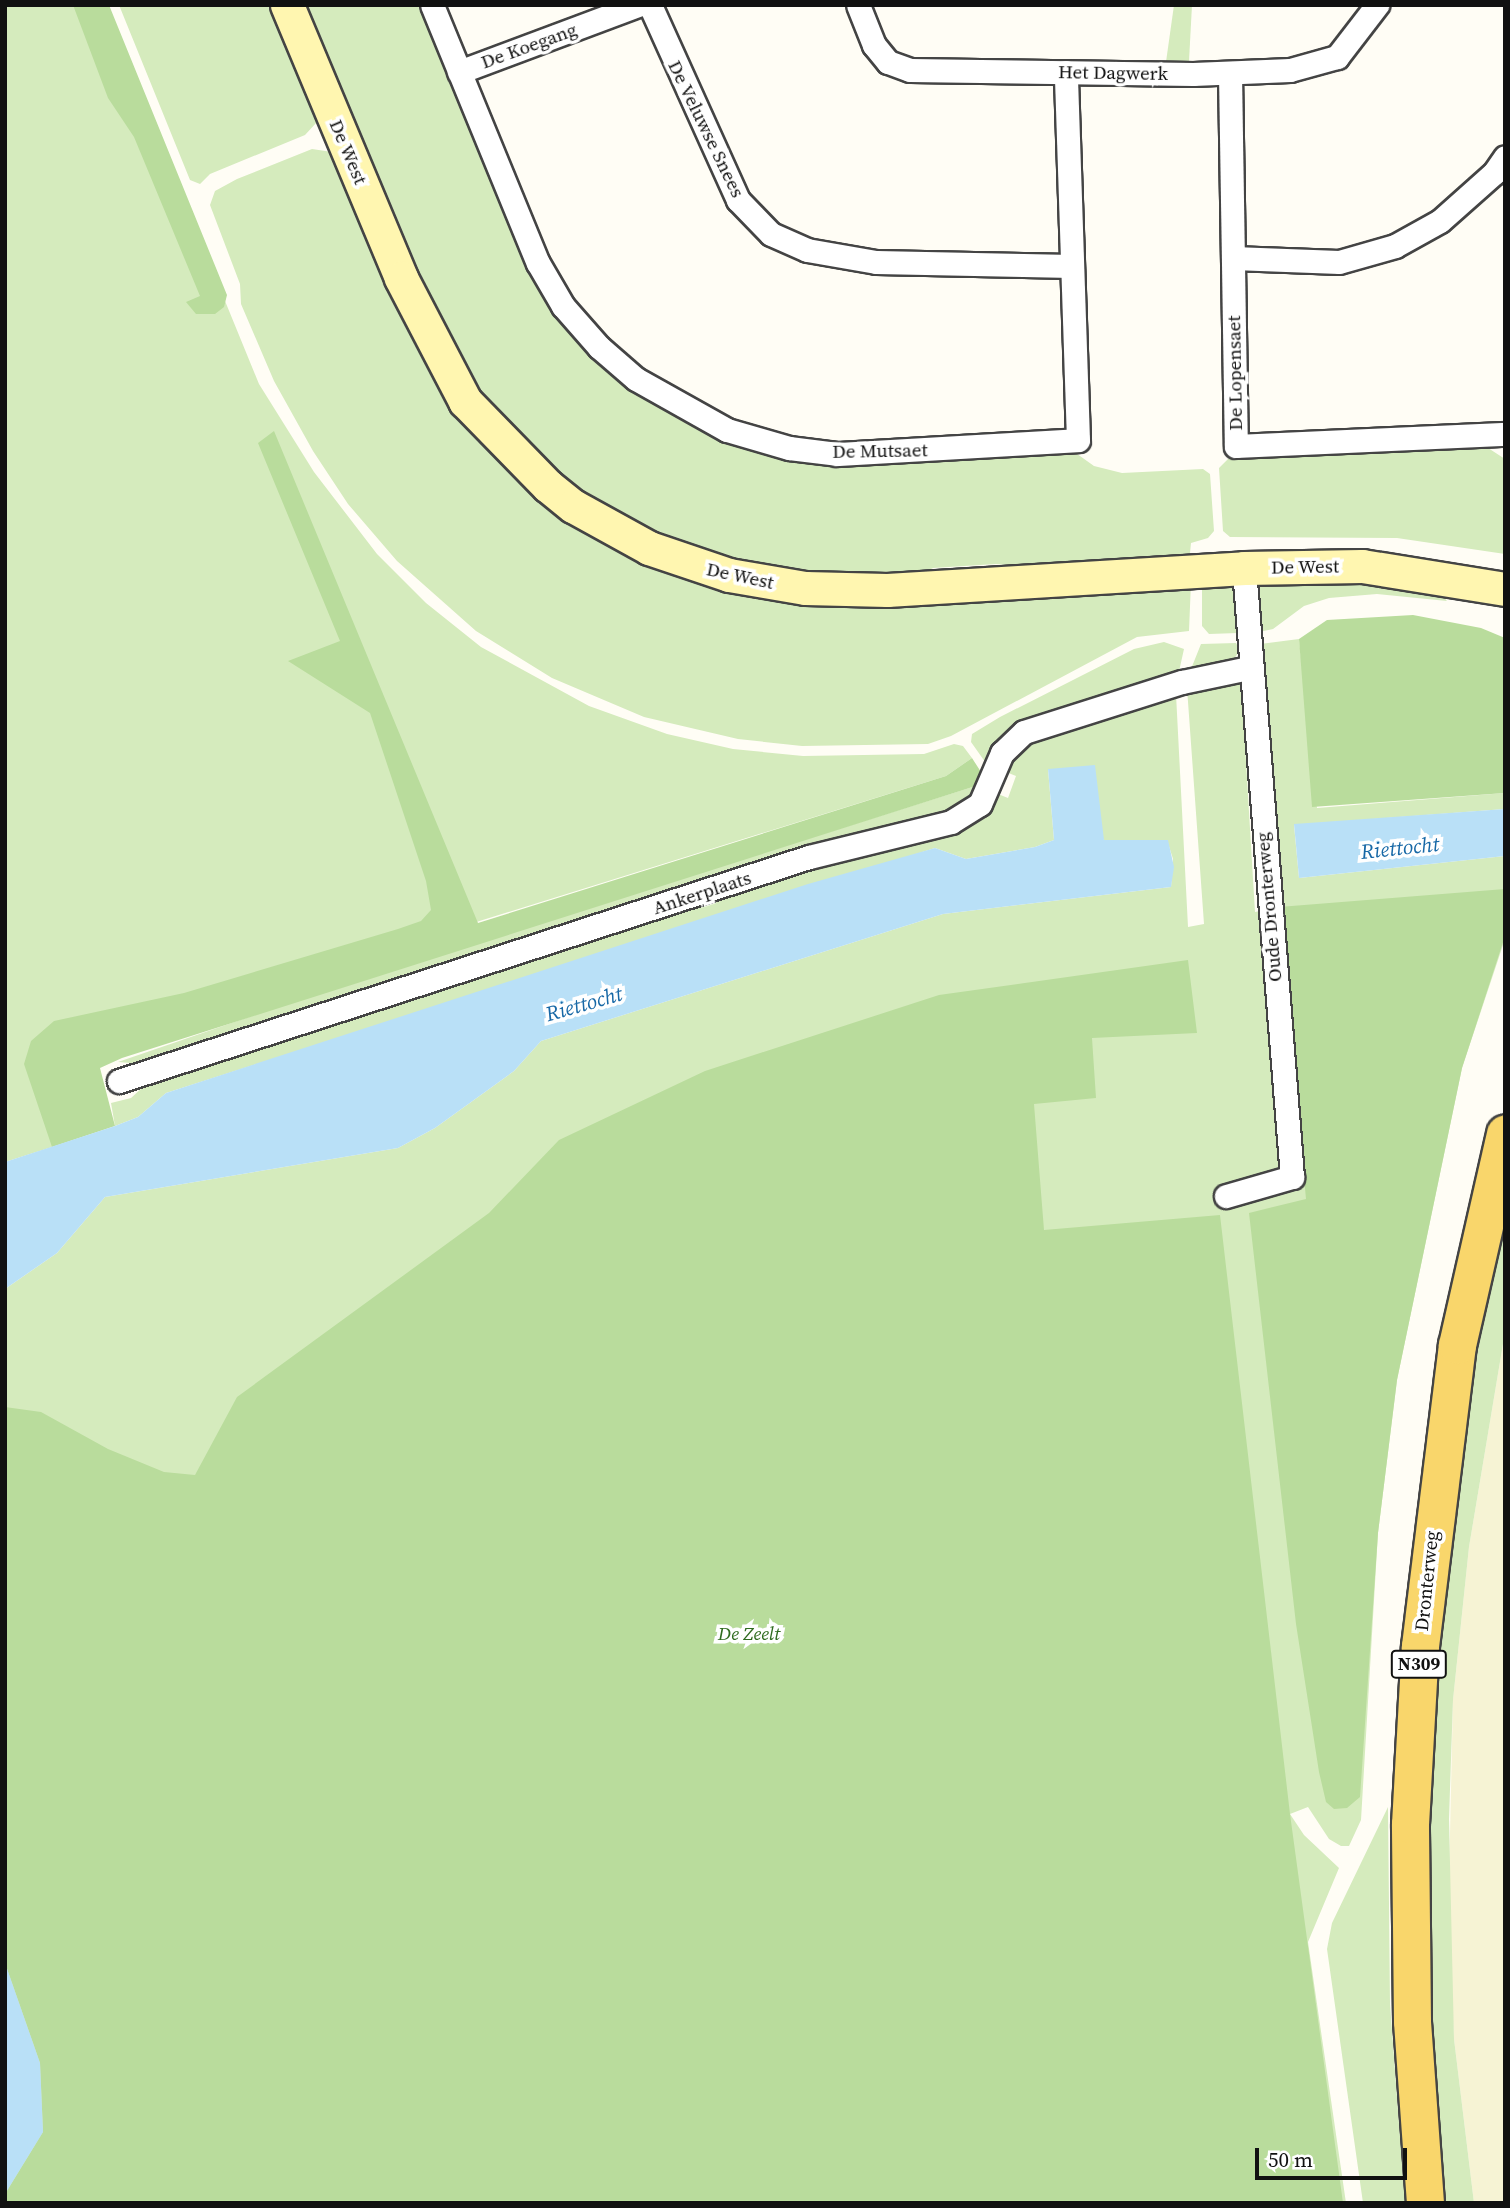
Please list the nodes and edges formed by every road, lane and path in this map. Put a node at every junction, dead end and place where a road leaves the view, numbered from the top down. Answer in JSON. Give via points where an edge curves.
{"nodes":[{"id":1,"x":287,"y":5,"type":"edge"},
{"id":2,"x":432,"y":5,"type":"edge"},
{"id":3,"x":638,"y":5,"type":"edge"},
{"id":4,"x":650,"y":5,"type":"edge"},
{"id":5,"x":858,"y":5,"type":"edge"},
{"id":6,"x":1377,"y":5,"type":"edge"},
{"id":7,"x":459,"y":72,"type":"junction"},
{"id":8,"x":1066,"y":72,"type":"junction"},
{"id":9,"x":1230,"y":72,"type":"junction"},
{"id":10,"x":1505,"y":157,"type":"edge"},
{"id":11,"x":1233,"y":258,"type":"junction"},
{"id":12,"x":1072,"y":266,"type":"junction"},
{"id":13,"x":1505,"y":434,"type":"edge"},
{"id":14,"x":1244,"y":568,"type":"junction"},
{"id":15,"x":1505,"y":589,"type":"edge"},
{"id":16,"x":1249,"y":668,"type":"junction"},
{"id":17,"x":119,"y":1082,"type":"dead end"},
{"id":18,"x":1505,"y":1133,"type":"edge"},
{"id":19,"x":1226,"y":1196,"type":"dead end"},
{"id":20,"x":1425,"y":2203,"type":"edge"}],
"edges":[{"from":1,"to":14,"type":"main road","name":"De West","via":[[401,278],[465,401],[521,463],[602,523],[690,564],[804,588],[887,590]]},
{"from":2,"to":7,"type":"street","name":"De Mutsaet"},
{"from":3,"to":7,"type":"street","name":"De Koegang"},
{"from":4,"to":12,"type":"street","name":"De Veluwse Snees","via":[[738,200],[772,234],[807,250],[877,262]]},
{"from":5,"to":8,"type":"street","name":"Het Dagwerk","via":[[874,45],[888,62],[910,70]]},
{"from":6,"to":9,"type":"street","name":"Het Dagwerk","via":[[1337,57],[1290,70]]},
{"from":7,"to":12,"type":"street","name":"De Mutsaet","via":[[538,263],[563,306],[599,347],[636,379],[727,430],[789,448],[860,455],[1078,440]]},
{"from":8,"to":9,"type":"street","name":"Het Dagwerk"},
{"from":8,"to":12,"type":"street","name":"De Mutsaet"},
{"from":9,"to":11,"type":"street","name":"De Lopensaet"},
{"from":10,"to":11,"type":"street","via":[[1494,173],[1440,222],[1395,246],[1339,262]]},
{"from":11,"to":13,"type":"street","name":"De Lopensaet","via":[[1236,446]]},
{"from":14,"to":15,"type":"main road","name":"De West","via":[[1362,566]]},
{"from":14,"to":16,"type":"street","name":"Oude Dronterweg"},
{"from":16,"to":17,"type":"street","name":"Ankerplaats","via":[[1182,682],[1024,732],[1002,753],[980,804],[951,822],[809,857]]},
{"from":16,"to":19,"type":"street","name":"Oude Dronterweg","via":[[1292,1177]]},
{"from":18,"to":20,"type":"main road","name":"Dronterweg","number":"N309","via":[[1457,1345],[1420,1646],[1410,1824],[1412,2021]]}]}
